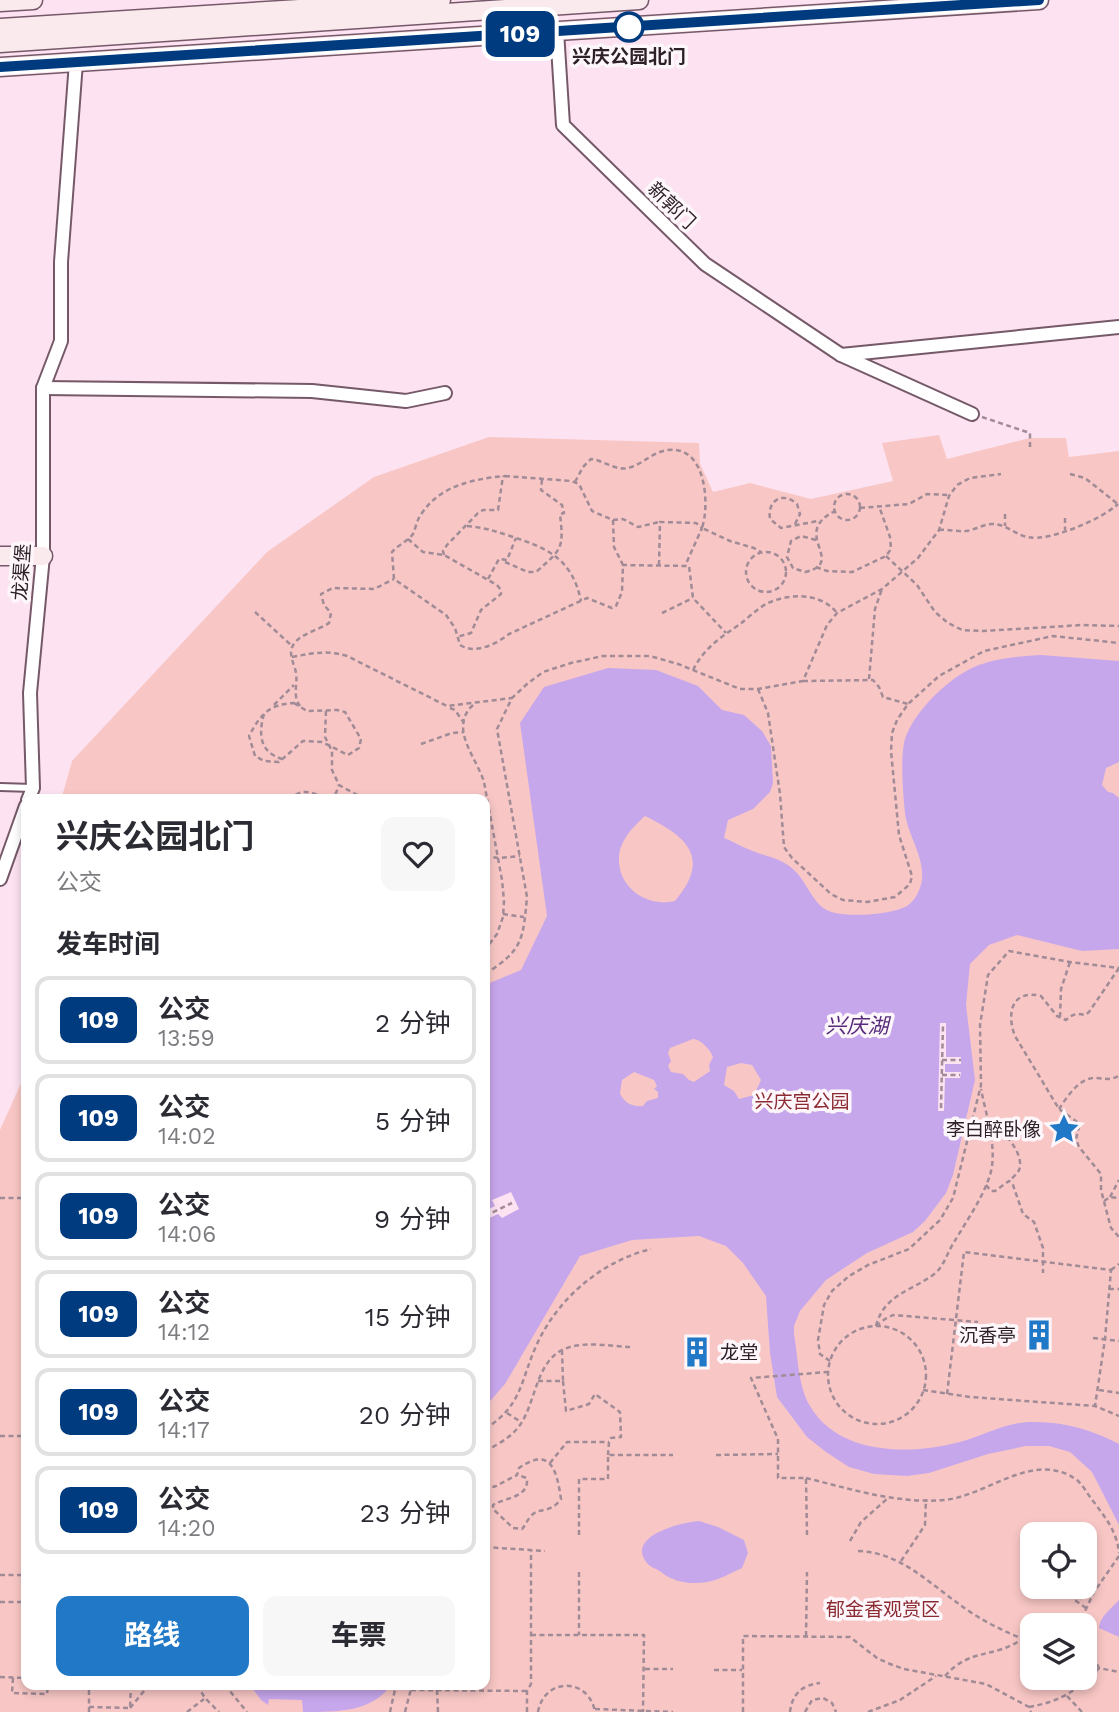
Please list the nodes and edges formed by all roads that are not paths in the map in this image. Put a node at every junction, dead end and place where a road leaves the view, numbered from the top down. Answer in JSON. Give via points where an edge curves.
{"nodes":[{"id":1,"x":33,"y":0,"type":"edge"},
{"id":2,"x":441,"y":0,"type":"edge"},
{"id":3,"x":639,"y":0,"type":"edge"},
{"id":4,"x":1039,"y":0,"type":"edge"},
{"id":5,"x":0,"y":2,"type":"edge"},
{"id":6,"x":0,"y":28,"type":"edge"},
{"id":7,"x":558,"y":31,"type":"junction"},
{"id":8,"x":0,"y":43,"type":"edge"},
{"id":9,"x":76,"y":62,"type":"junction"},
{"id":10,"x":0,"y":67,"type":"edge"},
{"id":11,"x":1119,"y":327,"type":"edge"},
{"id":12,"x":841,"y":355,"type":"junction"},
{"id":13,"x":43,"y":388,"type":"junction"},
{"id":14,"x":444,"y":393,"type":"dead end"},
{"id":15,"x":972,"y":414,"type":"road end"},
{"id":16,"x":0,"y":555,"type":"edge"},
{"id":17,"x":43,"y":556,"type":"junction"},
{"id":18,"x":0,"y":788,"type":"edge"},
{"id":19,"x":31,"y":794,"type":"edge"},
{"id":20,"x":21,"y":820,"type":"edge"},
{"id":21,"x":0,"y":880,"type":"edge"}],
"edges":[{"from":1,"to":5,"type":"street"},
{"from":2,"to":6,"type":"street"},
{"from":3,"to":8,"type":"street"},
{"from":4,"to":7,"type":"street"},
{"from":7,"to":9,"type":"street"},
{"from":7,"to":12,"type":"street","name":"新郭门","via":[[563,125],[705,264]]},
{"from":9,"to":10,"type":"street"},
{"from":9,"to":13,"type":"street","name":"龙渠堡","via":[[61,262],[61,341]]},
{"from":11,"to":12,"type":"street"},
{"from":12,"to":15,"type":"street","name":"新郭门"},
{"from":13,"to":14,"type":"street","via":[[312,391],[406,401]]},
{"from":13,"to":17,"type":"street","name":"龙渠堡"},
{"from":16,"to":17,"type":"street"},
{"from":17,"to":19,"type":"street","name":"龙渠堡","via":[[30,693]]},
{"from":18,"to":19,"type":"lane"},
{"from":20,"to":21,"type":"street"}]}
